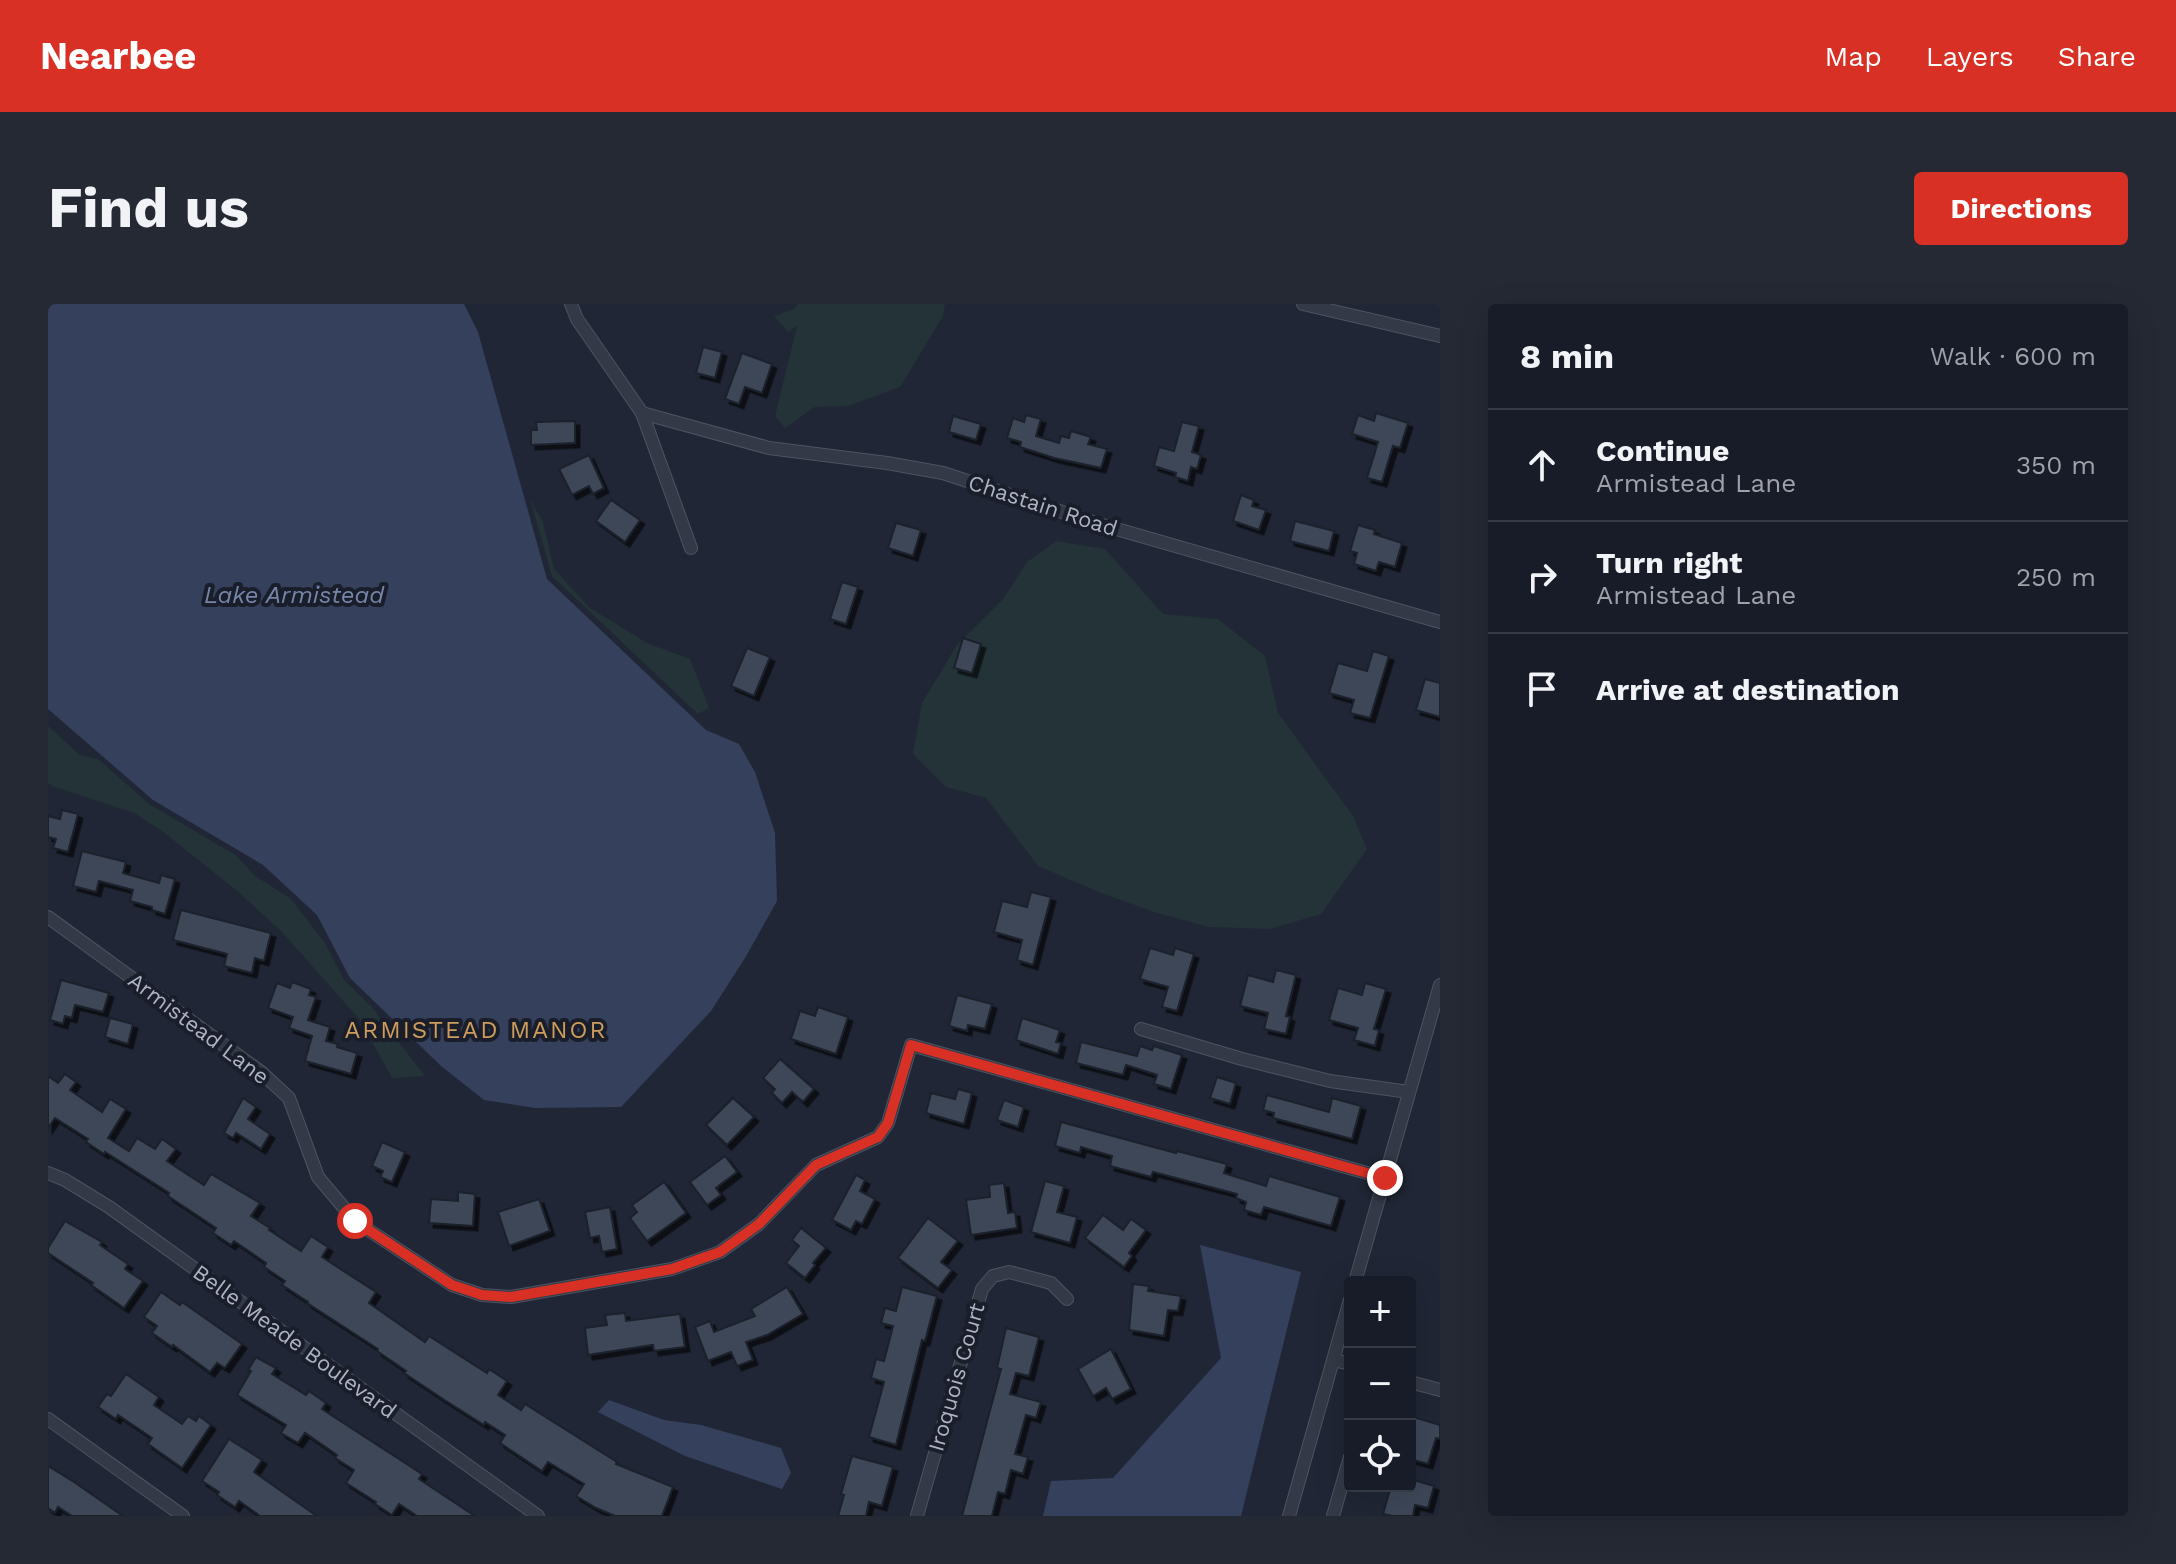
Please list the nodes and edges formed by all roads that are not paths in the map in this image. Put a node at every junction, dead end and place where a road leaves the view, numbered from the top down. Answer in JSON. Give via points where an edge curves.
{"nodes":[{"id":1,"x":571,"y":304,"type":"edge"},
{"id":2,"x":1303,"y":304,"type":"edge"},
{"id":3,"x":1440,"y":336,"type":"edge"},
{"id":4,"x":642,"y":413,"type":"junction"},
{"id":5,"x":691,"y":548,"type":"dead end"},
{"id":6,"x":1440,"y":622,"type":"edge"},
{"id":7,"x":48,"y":917,"type":"edge"},
{"id":8,"x":1440,"y":985,"type":"edge"},
{"id":9,"x":1141,"y":1029,"type":"dead end"},
{"id":10,"x":1409,"y":1092,"type":"junction"},
{"id":11,"x":48,"y":1173,"type":"edge"},
{"id":12,"x":1385,"y":1178,"type":"junction"},
{"id":13,"x":1357,"y":1276,"type":"edge"},
{"id":14,"x":1067,"y":1299,"type":"dead end"},
{"id":15,"x":1344,"y":1322,"type":"edge"},
{"id":16,"x":1334,"y":1360,"type":"junction"},
{"id":17,"x":1344,"y":1362,"type":"edge"},
{"id":18,"x":1416,"y":1384,"type":"edge"},
{"id":19,"x":1440,"y":1390,"type":"edge"},
{"id":20,"x":48,"y":1419,"type":"edge"},
{"id":21,"x":1344,"y":1478,"type":"edge"},
{"id":22,"x":183,"y":1516,"type":"edge"},
{"id":23,"x":538,"y":1516,"type":"edge"},
{"id":24,"x":917,"y":1516,"type":"edge"},
{"id":25,"x":1289,"y":1516,"type":"edge"},
{"id":26,"x":1333,"y":1516,"type":"edge"}],
"edges":[{"from":1,"to":4,"type":"street"},
{"from":2,"to":3,"type":"street"},
{"from":4,"to":5,"type":"street"},
{"from":4,"to":6,"type":"street","name":"Chastain Road","via":[[769,448],[943,473],[1099,524]]},
{"from":7,"to":12,"type":"street","name":"Armistead Lane","via":[[289,1098],[318,1177],[355,1221],[452,1285],[482,1295],[511,1297],[672,1269],[720,1252],[759,1224],[816,1165],[878,1137],[888,1123],[911,1045]]},
{"from":8,"to":10,"type":"street"},
{"from":9,"to":10,"type":"street","via":[[1330,1081]]},
{"from":10,"to":12,"type":"street"},
{"from":11,"to":23,"type":"street","name":"Belle Meade Boulevard","via":[[109,1207]]},
{"from":12,"to":13,"type":"street"},
{"from":14,"to":24,"type":"street","name":"Iroquois Court","via":[[1051,1283],[1009,1272],[993,1276],[982,1289]]},
{"from":15,"to":16,"type":"street"},
{"from":16,"to":17,"type":"street"},
{"from":16,"to":25,"type":"street"},
{"from":18,"to":19,"type":"street"},
{"from":20,"to":22,"type":"street"},
{"from":21,"to":26,"type":"street"}]}
